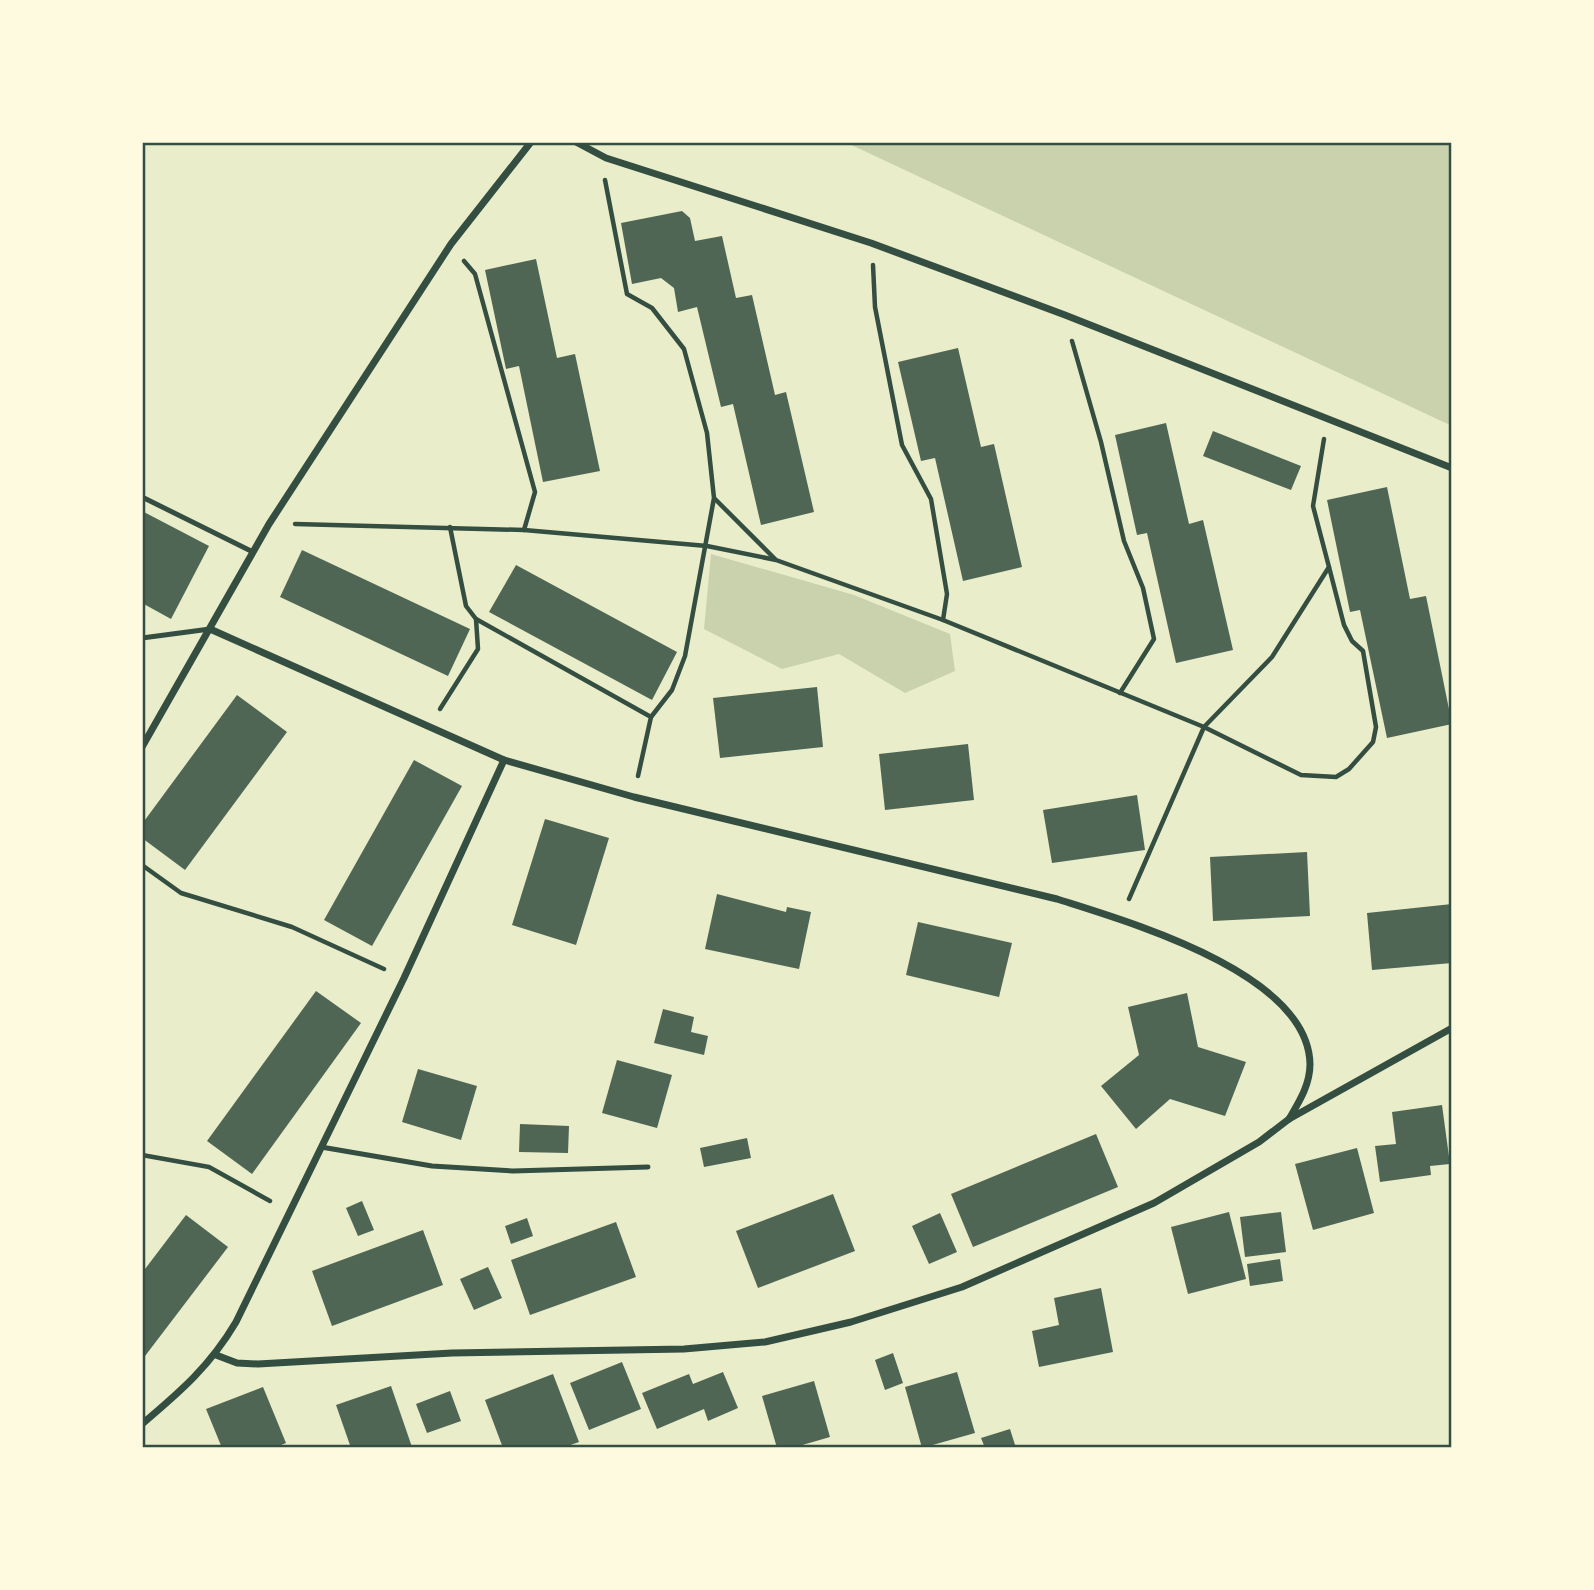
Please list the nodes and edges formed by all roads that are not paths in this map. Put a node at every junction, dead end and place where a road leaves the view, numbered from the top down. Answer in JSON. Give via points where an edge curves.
{"nodes":[{"id":1,"x":531,"y":142,"type":"edge"},
{"id":2,"x":576,"y":142,"type":"edge"},
{"id":3,"x":1452,"y":468,"type":"edge"},
{"id":4,"x":142,"y":497,"type":"edge"},
{"id":5,"x":253,"y":552,"type":"junction"},
{"id":6,"x":210,"y":629,"type":"junction"},
{"id":7,"x":142,"y":638,"type":"edge"},
{"id":8,"x":142,"y":747,"type":"edge"},
{"id":9,"x":504,"y":760,"type":"junction"},
{"id":10,"x":1452,"y":1028,"type":"edge"},
{"id":11,"x":1289,"y":1119,"type":"junction"},
{"id":12,"x":321,"y":1147,"type":"junction"},
{"id":13,"x":648,"y":1167,"type":"dead end"},
{"id":14,"x":216,"y":1356,"type":"junction"},
{"id":15,"x":142,"y":1424,"type":"edge"}],
"edges":[{"from":1,"to":5,"type":"street","via":[[451,244]]},
{"from":2,"to":3,"type":"street","via":[[606,158],[872,243]]},
{"from":4,"to":5,"type":"lane"},
{"from":5,"to":6,"type":"street"},
{"from":6,"to":7,"type":"lane"},
{"from":6,"to":8,"type":"street"},
{"from":6,"to":9,"type":"street"},
{"from":9,"to":11,"type":"street","via":[[1121,919],[1231,967],[1265,987],[1289,1010],[1305,1038],[1310,1064],[1306,1088]]},
{"from":9,"to":12,"type":"street"},
{"from":10,"to":11,"type":"street"},
{"from":11,"to":14,"type":"street","via":[[1259,1142],[1154,1203],[1058,1247],[962,1287],[851,1322],[765,1342],[258,1364]]},
{"from":12,"to":13,"type":"lane","via":[[432,1166],[513,1171]]},
{"from":12,"to":14,"type":"street"},
{"from":14,"to":15,"type":"street"}]}
